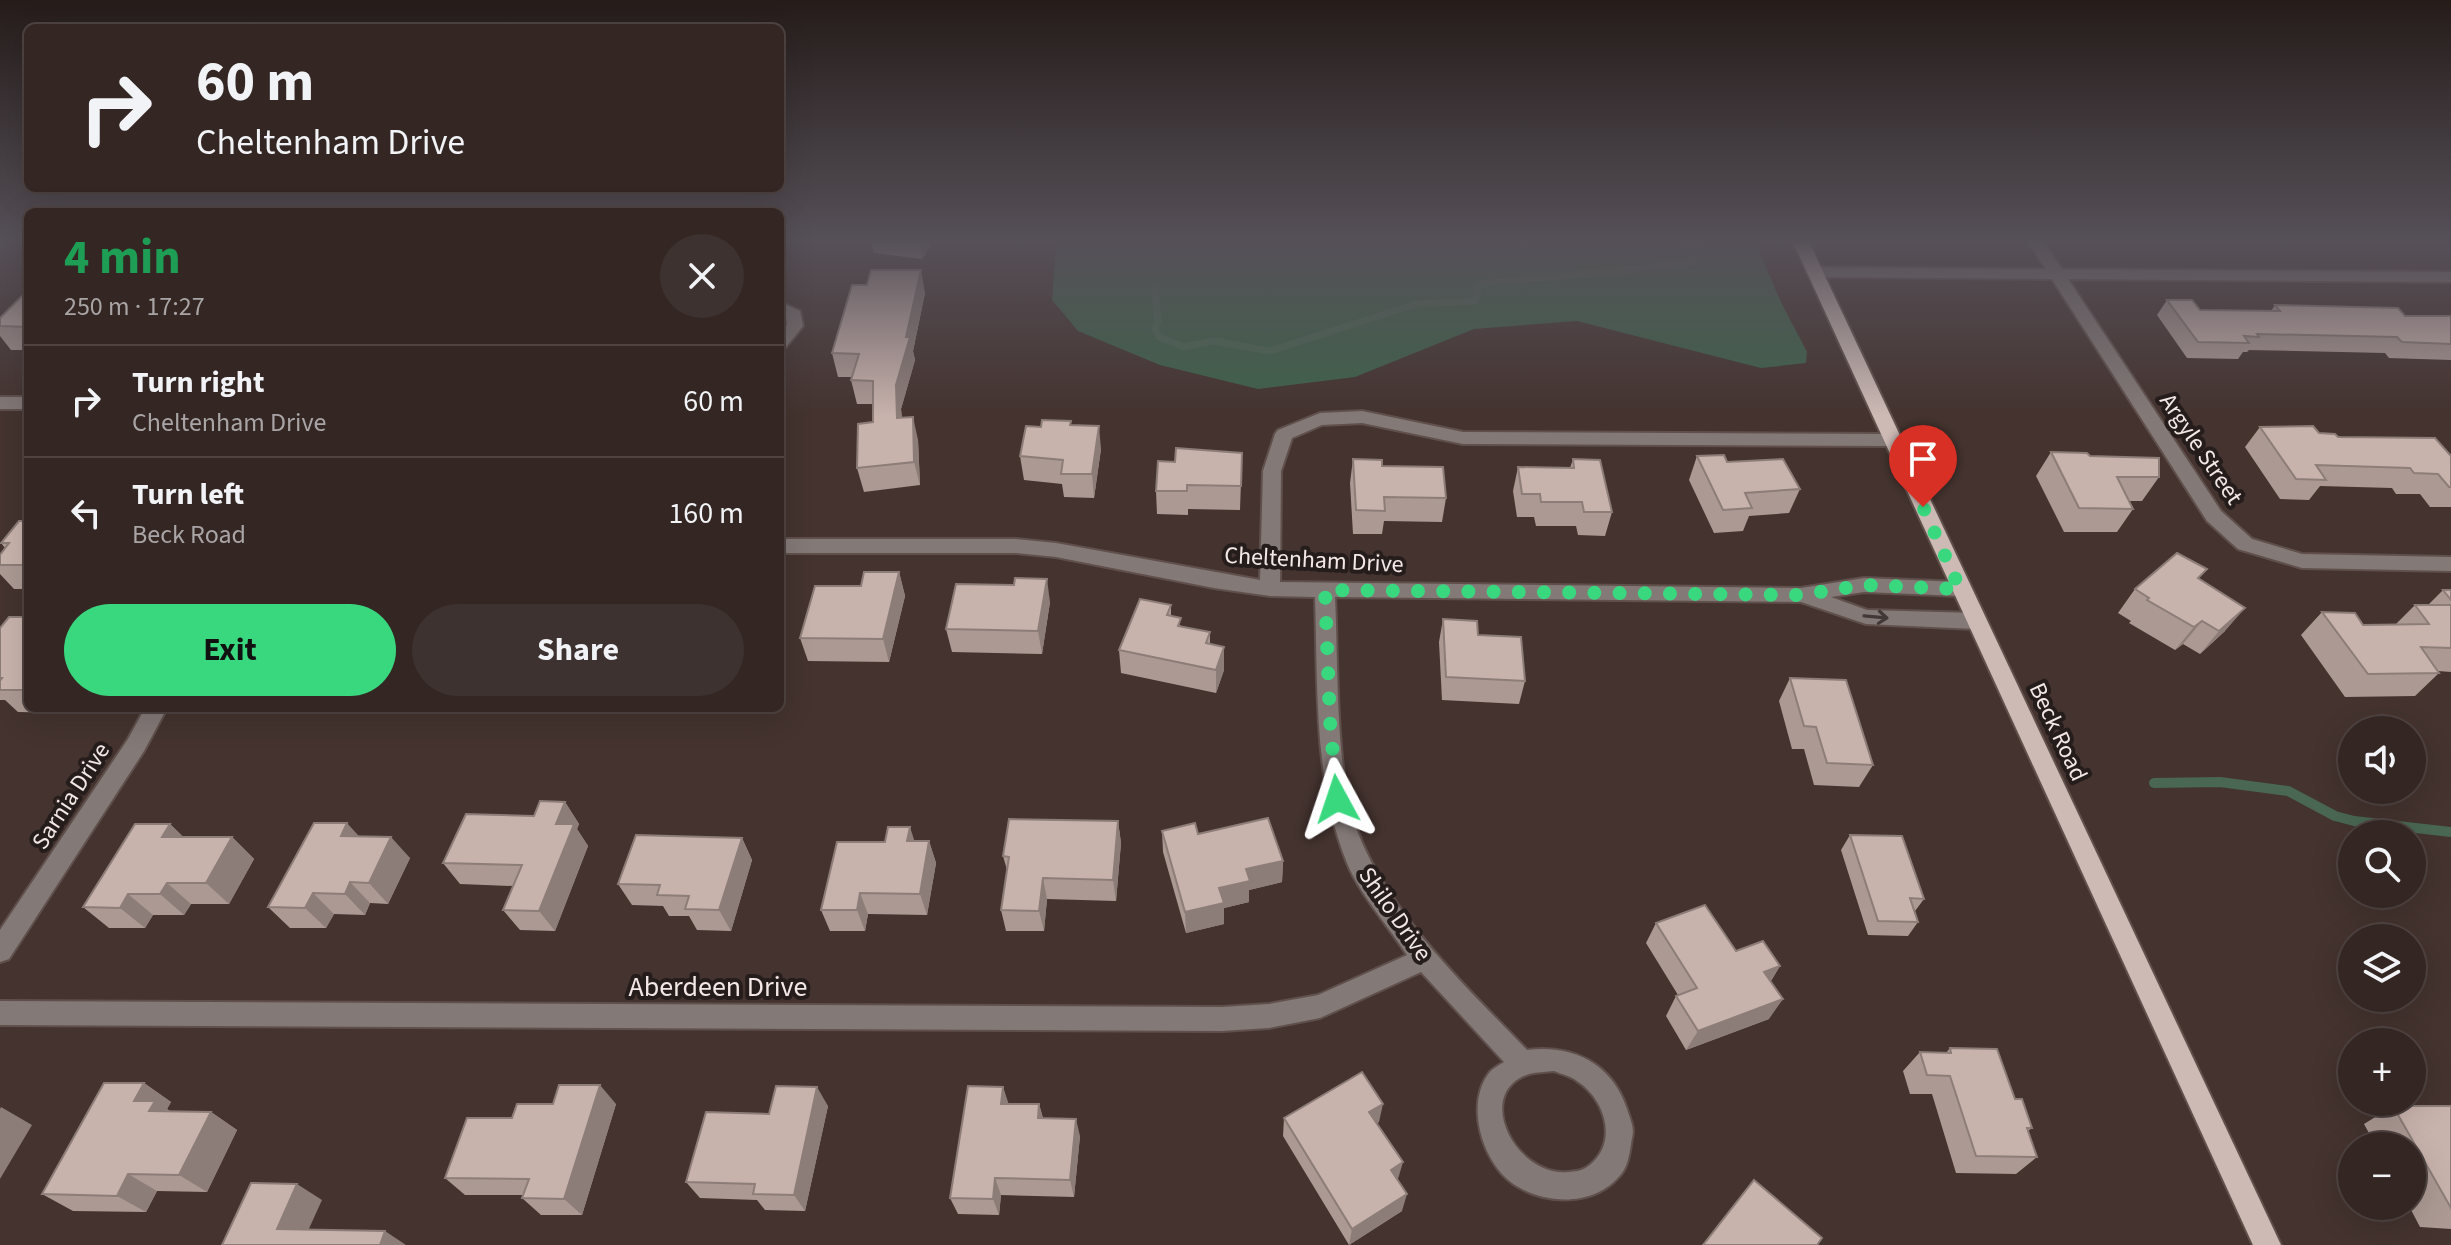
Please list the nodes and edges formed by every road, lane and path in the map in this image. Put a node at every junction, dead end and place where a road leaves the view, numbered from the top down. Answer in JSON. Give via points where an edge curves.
{"nodes":[{"id":1,"x":1827,"y":300,"type":"edge"},
{"id":2,"x":2074,"y":300,"type":"edge"},
{"id":3,"x":784,"y":309,"type":"edge"},
{"id":4,"x":784,"y":338,"type":"edge"},
{"id":5,"x":0,"y":403,"type":"edge"},
{"id":6,"x":24,"y":403,"type":"edge"},
{"id":7,"x":1892,"y":440,"type":"junction"},
{"id":8,"x":784,"y":546,"type":"edge"},
{"id":9,"x":2451,"y":564,"type":"edge"},
{"id":10,"x":1270,"y":589,"type":"junction"},
{"id":11,"x":1960,"y":589,"type":"junction"},
{"id":12,"x":1325,"y":590,"type":"junction"},
{"id":13,"x":1801,"y":595,"type":"junction"},
{"id":14,"x":1975,"y":621,"type":"junction"},
{"id":15,"x":154,"y":712,"type":"edge"},
{"id":16,"x":0,"y":951,"type":"edge"},
{"id":17,"x":1424,"y":959,"type":"junction"},
{"id":18,"x":0,"y":1013,"type":"edge"},
{"id":19,"x":1522,"y":1063,"type":"junction"},
{"id":20,"x":2267,"y":1245,"type":"edge"}],
"edges":[{"from":1,"to":7,"type":"main road","name":"Beck Road"},
{"from":2,"to":9,"type":"street","name":"Argyle Street","via":[[2214,516],[2245,544],[2302,561]]},
{"from":3,"to":4,"type":"street","via":[[794,314],[795,326]]},
{"from":5,"to":6,"type":"street"},
{"from":7,"to":10,"type":"street","via":[[1463,438],[1362,417],[1320,419],[1284,434],[1272,471]]},
{"from":7,"to":11,"type":"main road","name":"Beck Road"},
{"from":8,"to":10,"type":"street","name":"Cheltenham Drive","via":[[1015,546]]},
{"from":10,"to":12,"type":"street","name":"Cheltenham Drive"},
{"from":11,"to":13,"type":"street","name":"Cheltenham Drive","via":[[1864,585]]},
{"from":11,"to":14,"type":"main road","name":"Beck Road"},
{"from":12,"to":13,"type":"street","name":"Cheltenham Drive"},
{"from":12,"to":17,"type":"street","name":"Shilo Drive","via":[[1337,799],[1358,862]]},
{"from":13,"to":14,"type":"street","name":"Cheltenham Drive","one_way":true,"via":[[1866,617]]},
{"from":14,"to":20,"type":"main road","name":"Beck Road"},
{"from":15,"to":16,"type":"street","name":"Sarnia Drive"},
{"from":17,"to":18,"type":"street","name":"Aberdeen Drive","via":[[1320,1006],[1222,1019]]},
{"from":17,"to":19,"type":"street","name":"Shilo Drive"},
{"from":19,"to":19,"type":"street","via":[[1498,1082],[1489,1112],[1497,1145],[1532,1178],[1555,1187],[1589,1184],[1613,1163],[1621,1131],[1611,1099],[1587,1072],[1554,1059]]}]}
